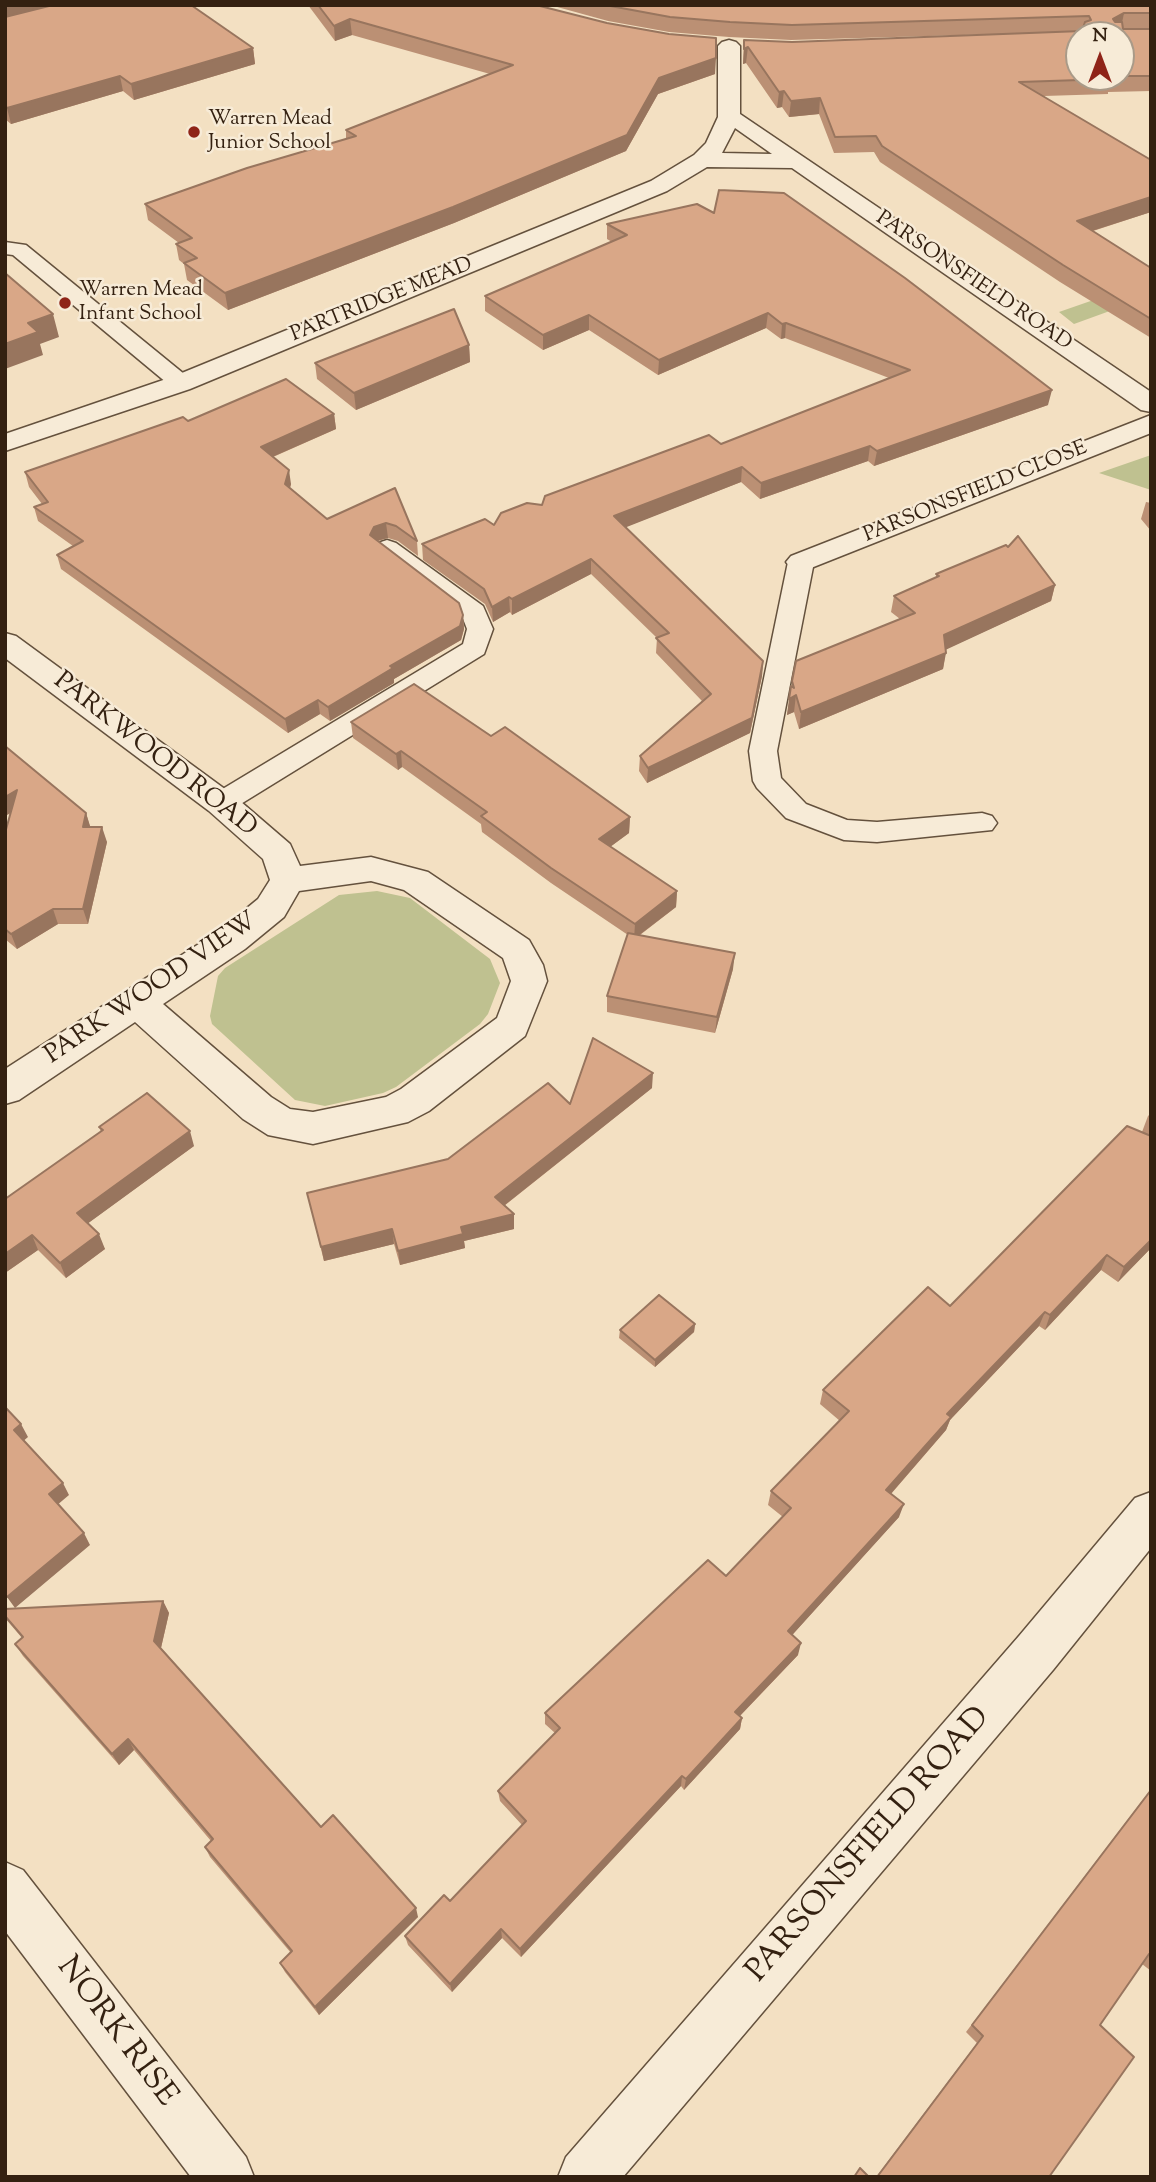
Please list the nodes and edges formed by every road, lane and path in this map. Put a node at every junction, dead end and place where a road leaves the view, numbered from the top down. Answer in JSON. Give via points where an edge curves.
{"nodes":[{"id":1,"x":754,"y":47,"type":"edge"},
{"id":2,"x":729,"y":117,"type":"junction"},
{"id":3,"x":702,"y":160,"type":"junction"},
{"id":4,"x":794,"y":161,"type":"junction"},
{"id":5,"x":5,"y":248,"type":"edge"},
{"id":6,"x":181,"y":383,"type":"junction"},
{"id":7,"x":1151,"y":404,"type":"edge"},
{"id":8,"x":1151,"y":424,"type":"edge"},
{"id":9,"x":5,"y":443,"type":"edge"},
{"id":10,"x":387,"y":548,"type":"edge"},
{"id":11,"x":801,"y":562,"type":"joint"},
{"id":12,"x":5,"y":643,"type":"edge"},
{"id":13,"x":221,"y":803,"type":"junction"},
{"id":14,"x":982,"y":823,"type":"dead end"},
{"id":15,"x":288,"y":880,"type":"junction"},
{"id":16,"x":137,"y":1002,"type":"junction"},
{"id":17,"x":5,"y":1088,"type":"edge"},
{"id":18,"x":1151,"y":1513,"type":"edge"},
{"id":19,"x":5,"y":1888,"type":"edge"},
{"id":20,"x":226,"y":2177,"type":"edge"},
{"id":21,"x":586,"y":2177,"type":"edge"}],
"edges":[{"from":1,"to":2,"type":"street","via":[[717,45]]},
{"from":2,"to":3,"type":"street","name":"PARTRIDGE MEAD","via":[[716,146]]},
{"from":2,"to":4,"type":"street","name":"PARSONSFIELD ROAD"},
{"from":3,"to":4,"type":"street"},
{"from":3,"to":6,"type":"street","name":"PARTRIDGE MEAD","via":[[659,186],[585,218]]},
{"from":4,"to":7,"type":"street","name":"PARSONSFIELD ROAD"},
{"from":5,"to":6,"type":"lane","via":[[19,249]]},
{"from":6,"to":9,"type":"street","name":"PARTRIDGE MEAD"},
{"from":8,"to":11,"type":"street","name":"PARSONSFIELD CLOSE"},
{"from":10,"to":13,"type":"lane","via":[[474,612],[480,629],[475,648]]},
{"from":11,"to":14,"type":"lane","via":[[763,751],[767,781],[796,811],[844,830],[877,832]]},
{"from":12,"to":13,"type":"street","name":"PARKWOOD ROAD"},
{"from":13,"to":15,"type":"street","name":"PARKWOOD ROAD","via":[[278,853]]},
{"from":15,"to":16,"type":"street","name":"PARK WOOD VIEW","via":[[271,908],[232,940]]},
{"from":15,"to":16,"type":"street","via":[[371,869],[416,881],[516,949],[529,981],[512,1027],[394,1111],[313,1128],[282,1124],[257,1108]]},
{"from":16,"to":17,"type":"street","name":"PARK WOOD VIEW"},
{"from":18,"to":21,"type":"street","name":"PARSONSFIELD ROAD"},
{"from":19,"to":20,"type":"street","name":"NORK RISE"}]}
